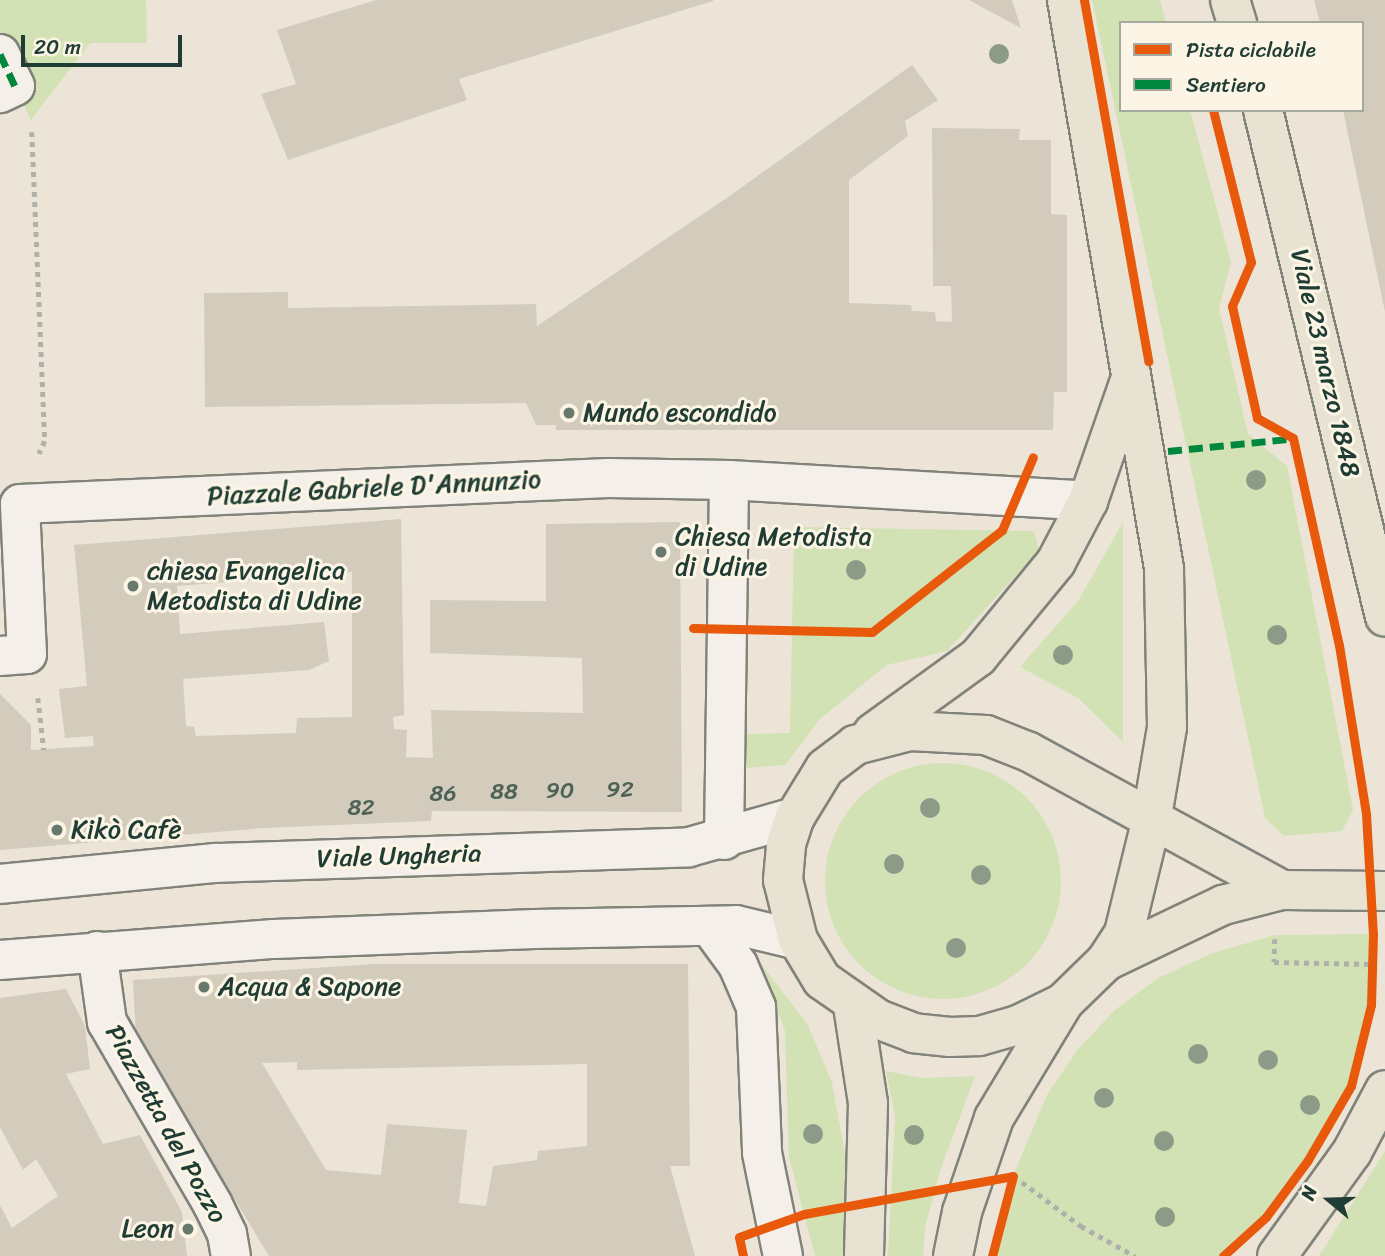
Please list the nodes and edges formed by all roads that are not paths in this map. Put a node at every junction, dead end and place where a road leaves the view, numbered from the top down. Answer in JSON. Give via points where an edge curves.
{"nodes":[{"id":1,"x":1067,"y":0,"type":"edge"},
{"id":2,"x":1230,"y":0,"type":"edge"},
{"id":3,"x":1236,"y":21,"type":"edge"},
{"id":4,"x":1263,"y":112,"type":"edge"},
{"id":5,"x":1130,"y":377,"type":"junction"},
{"id":6,"x":729,"y":480,"type":"junction"},
{"id":7,"x":1088,"y":501,"type":"junction"},
{"id":8,"x":1385,"y":617,"type":"edge"},
{"id":9,"x":13,"y":655,"type":"edge"},
{"id":10,"x":855,"y":745,"type":"junction"},
{"id":11,"x":795,"y":817,"type":"junction"},
{"id":12,"x":1151,"y":822,"type":"junction"},
{"id":13,"x":724,"y":840,"type":"junction"},
{"id":14,"x":0,"y":884,"type":"edge"},
{"id":15,"x":1282,"y":890,"type":"junction"},
{"id":16,"x":1385,"y":891,"type":"edge"},
{"id":17,"x":711,"y":928,"type":"junction"},
{"id":18,"x":798,"y":940,"type":"junction"},
{"id":19,"x":97,"y":951,"type":"junction"},
{"id":20,"x":0,"y":960,"type":"edge"},
{"id":21,"x":1106,"y":961,"type":"junction"},
{"id":22,"x":1064,"y":1002,"type":"junction"},
{"id":23,"x":853,"y":1006,"type":"junction"},
{"id":24,"x":1385,"y":1090,"type":"edge"},
{"id":25,"x":231,"y":1256,"type":"edge"},
{"id":26,"x":783,"y":1256,"type":"edge"},
{"id":27,"x":864,"y":1256,"type":"edge"},
{"id":28,"x":953,"y":1256,"type":"edge"},
{"id":29,"x":1277,"y":1256,"type":"edge"}],
"edges":[{"from":1,"to":5,"type":"main road"},
{"from":2,"to":3,"type":"main road"},
{"from":4,"to":8,"type":"main road","name":"Viale 23 marzo 1848"},
{"from":5,"to":7,"type":"main road","via":[[1114,436]]},
{"from":5,"to":12,"type":"main road","via":[[1148,453],[1164,568],[1167,629],[1167,727]]},
{"from":6,"to":7,"type":"street","name":"Piazzale Gabriele D'Annunzio"},
{"from":6,"to":9,"type":"street","name":"Piazzale Gabriele D'Annunzio","via":[[608,478],[20,504]]},
{"from":6,"to":13,"type":"street"},
{"from":7,"to":10,"type":"main road","via":[[1056,562],[978,657]]},
{"from":10,"to":11,"type":"main road","via":[[825,768]]},
{"from":10,"to":12,"type":"main road","via":[[910,731],[986,735],[1029,752]]},
{"from":11,"to":13,"type":"street","name":"Viale Ungheria"},
{"from":11,"to":18,"type":"main road","via":[[786,844],[783,880]]},
{"from":12,"to":15,"type":"main road"},
{"from":12,"to":21,"type":"main road","via":[[1124,933]]},
{"from":13,"to":14,"type":"street","name":"Viale Ungheria","via":[[689,847],[215,863]]},
{"from":15,"to":16,"type":"main road"},
{"from":15,"to":21,"type":"main road","via":[[1223,905]]},
{"from":17,"to":18,"type":"street","via":[[736,925]]},
{"from":17,"to":19,"type":"street","via":[[376,934]]},
{"from":17,"to":26,"type":"street","via":[[738,965],[756,1007],[762,1153]]},
{"from":18,"to":23,"type":"main road","via":[[822,980]]},
{"from":19,"to":20,"type":"street"},
{"from":19,"to":25,"type":"street","name":"Piazzetta del Pozzo","via":[[107,1022],[213,1206],[227,1234]]},
{"from":21,"to":22,"type":"main road"},
{"from":22,"to":23,"type":"main road","via":[[1017,1025],[979,1036],[950,1037],[914,1033]]},
{"from":22,"to":28,"type":"main road","via":[[994,1118]]},
{"from":23,"to":27,"type":"main road","via":[[868,1103]]},
{"from":24,"to":29,"type":"main road","via":[[1352,1152]]}]}
